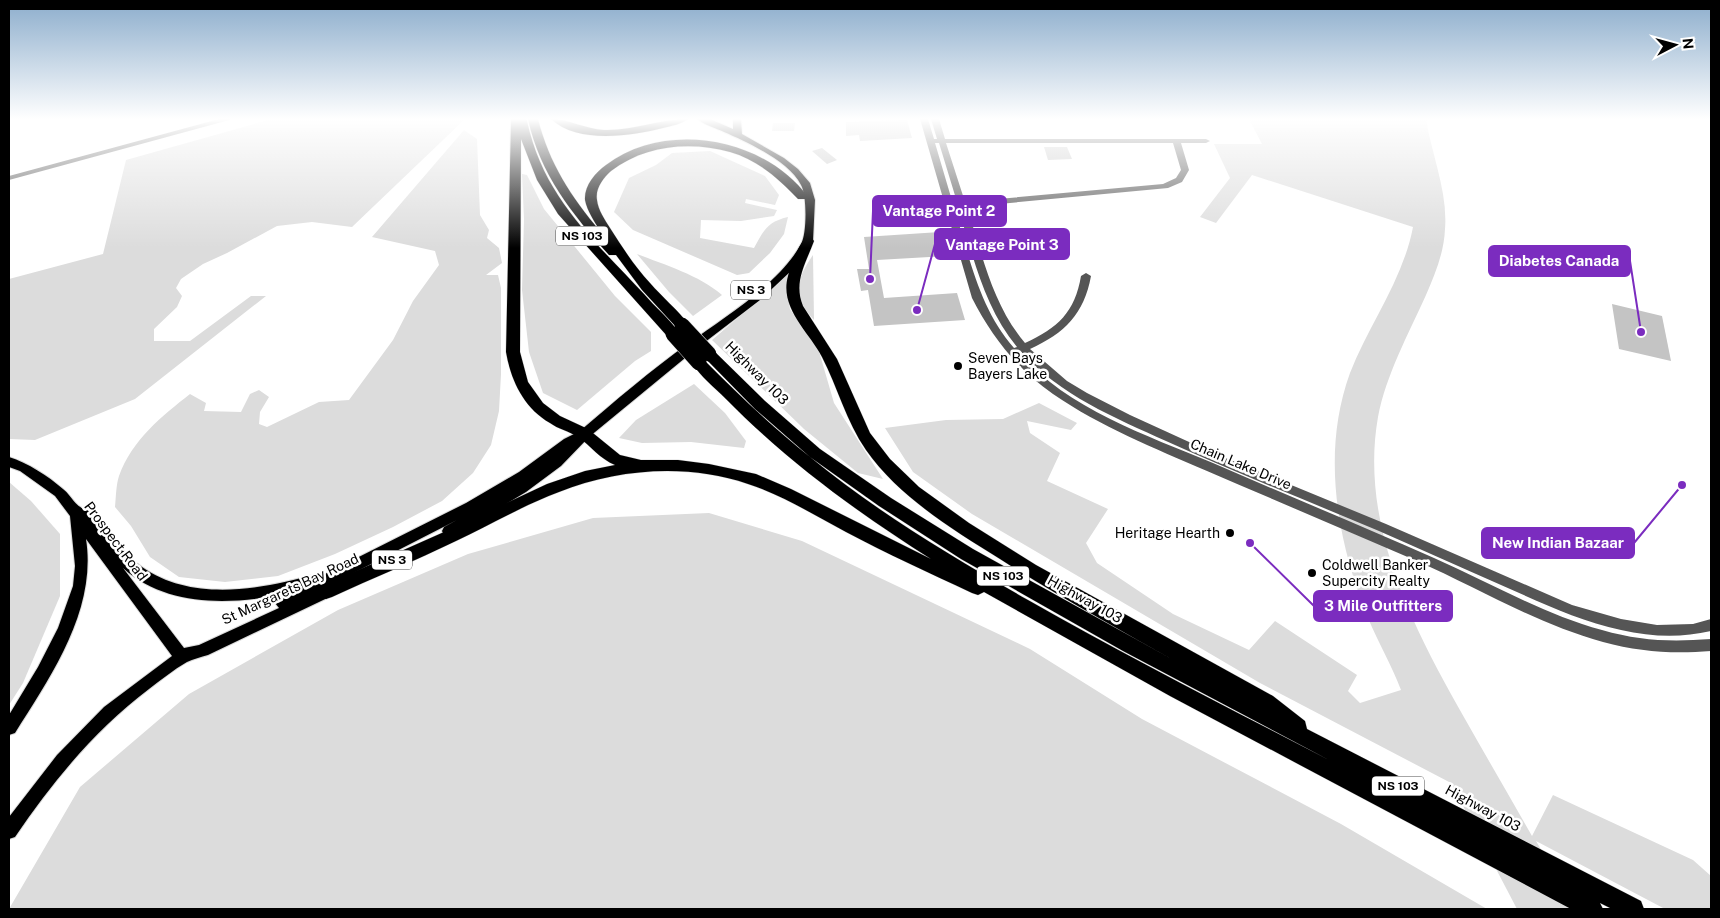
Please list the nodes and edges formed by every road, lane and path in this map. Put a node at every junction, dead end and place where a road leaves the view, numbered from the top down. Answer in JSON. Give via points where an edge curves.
{"nodes":[{"id":1,"x":70,"y":162,"type":"edge"},
{"id":2,"x":515,"y":162,"type":"edge"},
{"id":3,"x":533,"y":162,"type":"edge"},
{"id":4,"x":547,"y":162,"type":"edge"},
{"id":5,"x":617,"y":162,"type":"edge"},
{"id":6,"x":760,"y":162,"type":"edge"},
{"id":7,"x":785,"y":162,"type":"edge"},
{"id":8,"x":940,"y":162,"type":"edge"},
{"id":9,"x":945,"y":162,"type":"edge"},
{"id":10,"x":1182,"y":162,"type":"edge"},
{"id":11,"x":9,"y":178,"type":"edge"},
{"id":12,"x":806,"y":202,"type":"junction"},
{"id":13,"x":962,"y":204,"type":"junction"},
{"id":14,"x":950,"y":206,"type":"junction"},
{"id":15,"x":808,"y":236,"type":"junction"},
{"id":16,"x":1086,"y":276,"type":"dead end"},
{"id":17,"x":646,"y":287,"type":"junction"},
{"id":18,"x":678,"y":330,"type":"junction"},
{"id":19,"x":1017,"y":350,"type":"junction"},
{"id":20,"x":704,"y":358,"type":"junction"},
{"id":21,"x":585,"y":434,"type":"junction"},
{"id":22,"x":9,"y":462,"type":"edge"},
{"id":23,"x":654,"y":465,"type":"junction"},
{"id":24,"x":74,"y":512,"type":"junction"},
{"id":25,"x":366,"y":561,"type":"junction"},
{"id":26,"x":326,"y":592,"type":"junction"},
{"id":27,"x":1050,"y":621,"type":"junction"},
{"id":28,"x":1711,"y":625,"type":"edge"},
{"id":29,"x":1711,"y":645,"type":"edge"},
{"id":30,"x":182,"y":657,"type":"junction"},
{"id":31,"x":9,"y":728,"type":"edge"},
{"id":32,"x":1328,"y":750,"type":"junction"},
{"id":33,"x":9,"y":831,"type":"edge"},
{"id":34,"x":1592,"y":909,"type":"edge"},
{"id":35,"x":1633,"y":909,"type":"edge"}],
"edges":[{"from":1,"to":11,"type":"street"},
{"from":2,"to":21,"type":"highway","via":[[515,370],[521,386],[536,404],[554,419]]},
{"from":3,"to":18,"type":"highway","name":"Highway 103","number":"NS 103","via":[[562,212]]},
{"from":4,"to":17,"type":"highway","name":"Highway 103","number":"NS 103","via":[[562,192],[586,223]]},
{"from":5,"to":17,"type":"highway","via":[[596,182],[592,204]]},
{"from":6,"to":12,"type":"highway","via":[[782,176]]},
{"from":7,"to":12,"type":"main road","via":[[802,178],[811,195]]},
{"from":8,"to":14,"type":"street","name":"Chain Lake Drive"},
{"from":9,"to":13,"type":"street","name":"Chain Lake Drive"},
{"from":10,"to":13,"type":"street","via":[[1185,170],[1179,180],[1165,186]]},
{"from":12,"to":15,"type":"main road","via":[[810,217]]},
{"from":13,"to":14,"type":"street"},
{"from":13,"to":19,"type":"street","name":"Chain Lake Drive","via":[[993,300]]},
{"from":14,"to":19,"type":"street","name":"Chain Lake Drive","via":[[977,298],[992,328]]},
{"from":15,"to":21,"type":"main road","name":"St Margarets Bay Road","number":"NS 3","via":[[797,259],[776,280]]},
{"from":15,"to":32,"type":"highway","via":[[794,278],[793,300],[824,346],[861,431],[885,463],[936,510],[1036,574],[1266,702]]},
{"from":16,"to":19,"type":"street","via":[[1082,298],[1069,318],[1052,333]]},
{"from":17,"to":18,"type":"highway","name":"Highway 103","number":"NS 103"},
{"from":18,"to":20,"type":"highway","name":"Highway 103","number":"NS 103","bridge":true},
{"from":19,"to":28,"type":"street","name":"Chain Lake Drive","via":[[1061,382],[1120,416],[1568,609],[1650,629],[1679,631]]},
{"from":19,"to":29,"type":"street","name":"Chain Lake Drive","via":[[1051,389],[1119,428],[1564,622],[1636,643],[1680,647]]},
{"from":20,"to":27,"type":"highway","name":"Highway 103","number":"NS 103","via":[[764,428],[826,479],[916,540]]},
{"from":20,"to":32,"type":"highway","name":"Highway 103","number":"NS 103","via":[[794,437],[911,520],[1085,622]]},
{"from":21,"to":23,"type":"highway","via":[[603,452],[617,460],[635,465]]},
{"from":21,"to":25,"type":"main road","name":"St Margarets Bay Road","number":"NS 3","via":[[471,507]]},
{"from":21,"to":26,"type":"main road","name":"St Margarets Bay Road","number":"NS 3","via":[[573,449],[483,512]]},
{"from":22,"to":24,"type":"main road","name":"Prospect Road","via":[[24,468],[60,493]]},
{"from":23,"to":26,"type":"highway","via":[[594,475],[552,488],[450,538]]},
{"from":23,"to":27,"type":"highway","via":[[722,471],[758,481],[896,551]]},
{"from":24,"to":25,"type":"main road","via":[[84,515],[135,570],[163,585],[198,593],[237,595],[280,589]]},
{"from":24,"to":30,"type":"main road","name":"Prospect Road"},
{"from":24,"to":31,"type":"main road","via":[[82,567],[71,616],[54,652]]},
{"from":25,"to":30,"type":"main road","name":"St Margarets Bay Road","number":"NS 3","via":[[201,644]]},
{"from":26,"to":30,"type":"main road","name":"St Margarets Bay Road","number":"NS 3"},
{"from":27,"to":34,"type":"highway","name":"Highway 103","number":"NS 103"},
{"from":30,"to":33,"type":"main road","name":"St Margarets Bay Road","number":"NS 3","via":[[100,720],[40,787]]},
{"from":32,"to":35,"type":"highway","name":"Highway 103","number":"NS 103"}]}
